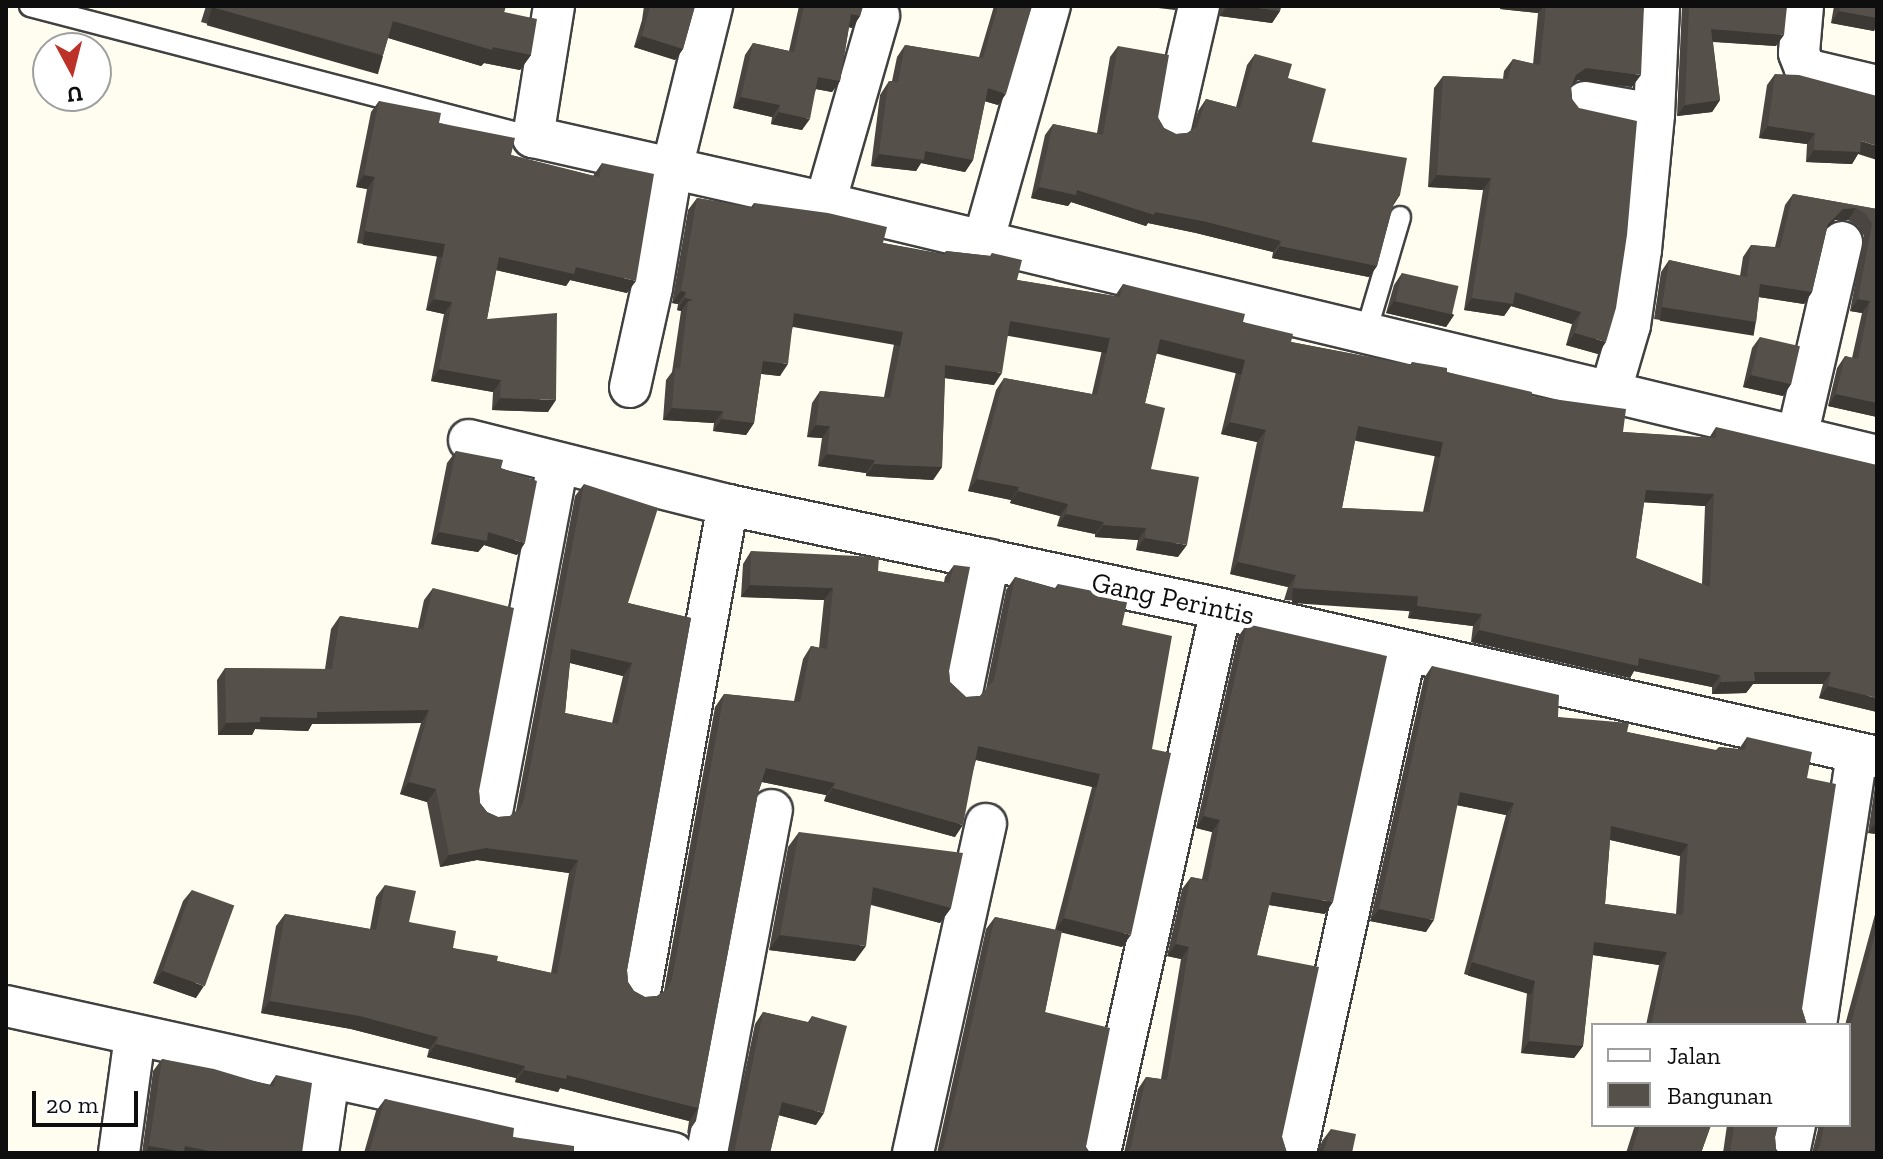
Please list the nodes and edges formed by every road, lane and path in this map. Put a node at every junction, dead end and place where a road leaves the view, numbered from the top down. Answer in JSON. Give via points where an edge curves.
{"nodes":[{"id":1,"x":30,"y":6,"type":"edge"},
{"id":2,"x":554,"y":6,"type":"edge"},
{"id":3,"x":712,"y":6,"type":"edge"},
{"id":4,"x":1050,"y":6,"type":"edge"},
{"id":5,"x":1199,"y":6,"type":"edge"},
{"id":6,"x":1659,"y":6,"type":"edge"},
{"id":7,"x":1803,"y":6,"type":"edge"},
{"id":8,"x":879,"y":16,"type":"dead end"},
{"id":9,"x":1877,"y":86,"type":"edge"},
{"id":10,"x":1585,"y":102,"type":"dead end"},
{"id":11,"x":1654,"y":114,"type":"junction"},
{"id":12,"x":1172,"y":123,"type":"dead end"},
{"id":13,"x":533,"y":137,"type":"junction"},
{"id":14,"x":672,"y":168,"type":"junction"},
{"id":15,"x":825,"y":203,"type":"junction"},
{"id":16,"x":1400,"y":217,"type":"dead end"},
{"id":17,"x":983,"y":242,"type":"junction"},
{"id":18,"x":1842,"y":242,"type":"dead end"},
{"id":19,"x":1366,"y":332,"type":"junction"},
{"id":20,"x":630,"y":387,"type":"dead end"},
{"id":21,"x":1610,"y":393,"type":"junction"},
{"id":22,"x":1797,"y":437,"type":"junction"},
{"id":23,"x":469,"y":440,"type":"dead end"},
{"id":24,"x":1877,"y":456,"type":"edge"},
{"id":25,"x":558,"y":463,"type":"junction"},
{"id":26,"x":728,"y":505,"type":"junction"},
{"id":27,"x":989,"y":560,"type":"junction"},
{"id":28,"x":1221,"y":609,"type":"junction"},
{"id":29,"x":1406,"y":651,"type":"junction"},
{"id":30,"x":963,"y":687,"type":"dead end"},
{"id":31,"x":1867,"y":755,"type":"edge"},
{"id":32,"x":493,"y":807,"type":"dead end"},
{"id":33,"x":772,"y":810,"type":"dead end"},
{"id":34,"x":986,"y":824,"type":"dead end"},
{"id":35,"x":641,"y":987,"type":"dead end"},
{"id":36,"x":6,"y":1006,"type":"edge"},
{"id":37,"x":1816,"y":1023,"type":"edge"},
{"id":38,"x":135,"y":1036,"type":"junction"},
{"id":39,"x":329,"y":1078,"type":"junction"},
{"id":40,"x":1795,"y":1127,"type":"edge"},
{"id":41,"x":521,"y":1137,"type":"edge"},
{"id":42,"x":119,"y":1153,"type":"edge"},
{"id":43,"x":318,"y":1153,"type":"edge"},
{"id":44,"x":673,"y":1153,"type":"edge"},
{"id":45,"x":707,"y":1153,"type":"edge"},
{"id":46,"x":913,"y":1153,"type":"edge"},
{"id":47,"x":1100,"y":1153,"type":"edge"},
{"id":48,"x":1296,"y":1153,"type":"edge"},
{"id":49,"x":1789,"y":1153,"type":"edge"}],
"edges":[{"from":1,"to":13,"type":"lane"},
{"from":2,"to":13,"type":"street"},
{"from":3,"to":14,"type":"street"},
{"from":4,"to":17,"type":"street"},
{"from":5,"to":12,"type":"street"},
{"from":6,"to":11,"type":"street"},
{"from":7,"to":9,"type":"street","via":[[1799,53],[1805,69]]},
{"from":8,"to":15,"type":"street"},
{"from":10,"to":11,"type":"street"},
{"from":11,"to":21,"type":"street","via":[[1630,325]]},
{"from":13,"to":14,"type":"street"},
{"from":14,"to":15,"type":"street"},
{"from":14,"to":20,"type":"street"},
{"from":15,"to":17,"type":"street"},
{"from":16,"to":19,"type":"lane"},
{"from":17,"to":19,"type":"street"},
{"from":18,"to":22,"type":"street"},
{"from":19,"to":21,"type":"street"},
{"from":21,"to":22,"type":"street"},
{"from":22,"to":24,"type":"street"},
{"from":23,"to":25,"type":"street","name":"Gang Perintis"},
{"from":25,"to":26,"type":"street","name":"Gang Perintis"},
{"from":25,"to":32,"type":"street"},
{"from":26,"to":27,"type":"street","name":"Gang Perintis"},
{"from":26,"to":35,"type":"street"},
{"from":27,"to":28,"type":"street","name":"Gang Perintis"},
{"from":27,"to":30,"type":"street"},
{"from":28,"to":29,"type":"street","name":"Gang Perintis"},
{"from":28,"to":47,"type":"street"},
{"from":29,"to":31,"type":"street","name":"Gang Perintis"},
{"from":29,"to":48,"type":"street"},
{"from":31,"to":37,"type":"street"},
{"from":33,"to":45,"type":"street"},
{"from":34,"to":46,"type":"street"},
{"from":36,"to":38,"type":"street"},
{"from":38,"to":39,"type":"street"},
{"from":38,"to":42,"type":"street"},
{"from":39,"to":41,"type":"street"},
{"from":39,"to":43,"type":"street"},
{"from":40,"to":49,"type":"street"},
{"from":41,"to":44,"type":"street"}]}
